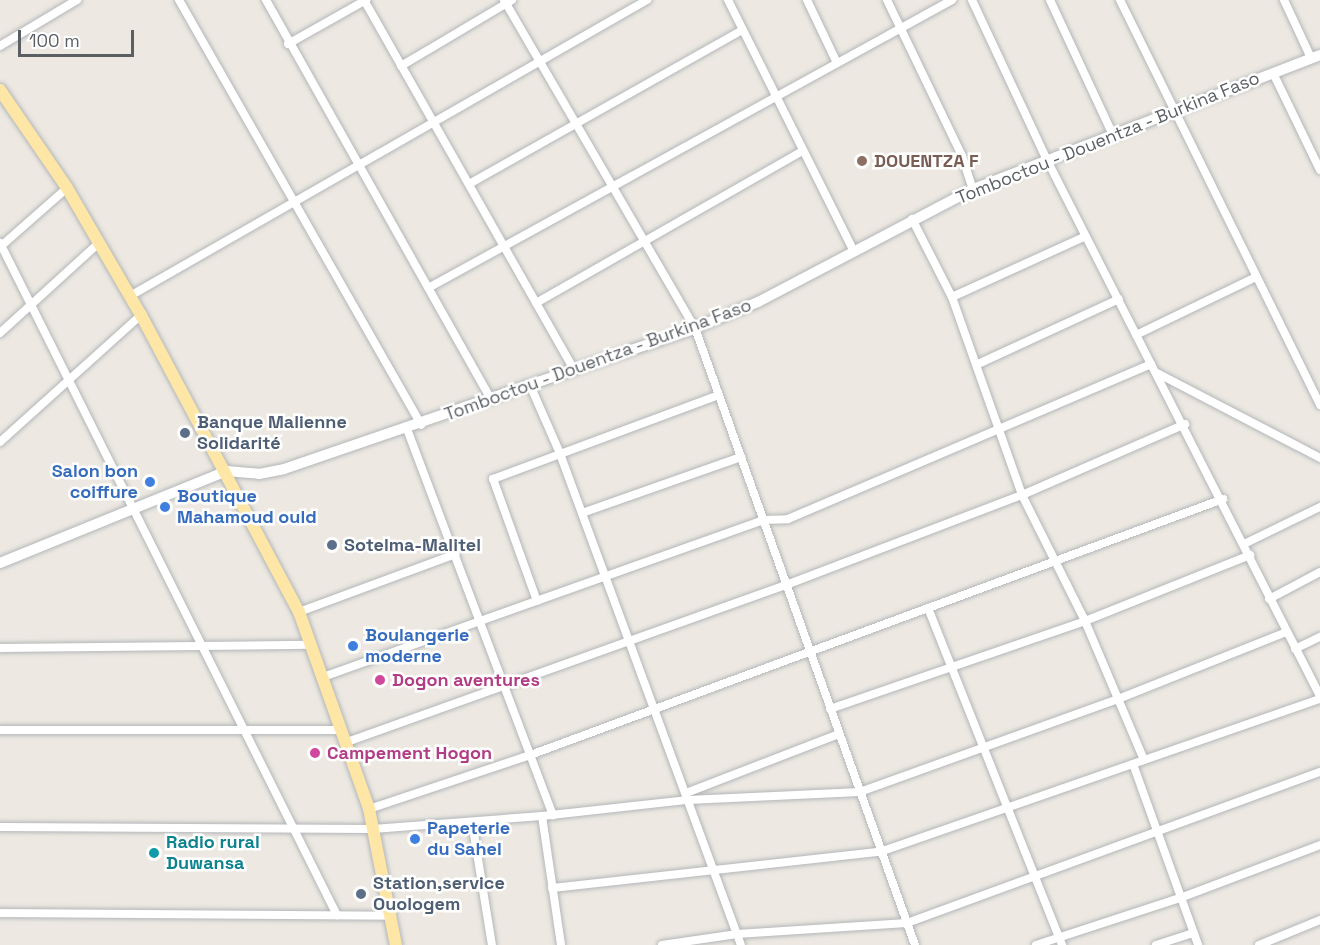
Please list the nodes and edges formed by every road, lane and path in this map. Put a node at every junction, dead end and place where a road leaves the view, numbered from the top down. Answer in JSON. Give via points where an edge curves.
{"nodes":[{"id":1,"x":78,"y":0,"type":"edge"},
{"id":2,"x":179,"y":0,"type":"edge"},
{"id":3,"x":266,"y":0,"type":"edge"},
{"id":4,"x":365,"y":0,"type":"edge"},
{"id":5,"x":647,"y":0,"type":"edge"},
{"id":6,"x":728,"y":0,"type":"edge"},
{"id":7,"x":807,"y":0,"type":"edge"},
{"id":8,"x":887,"y":0,"type":"edge"},
{"id":9,"x":952,"y":0,"type":"edge"},
{"id":10,"x":972,"y":0,"type":"edge"},
{"id":11,"x":1050,"y":0,"type":"edge"},
{"id":12,"x":1120,"y":0,"type":"edge"},
{"id":13,"x":1284,"y":0,"type":"edge"},
{"id":14,"x":507,"y":1,"type":"edge"},
{"id":15,"x":900,"y":28,"type":"junction"},
{"id":16,"x":742,"y":30,"type":"junction"},
{"id":17,"x":288,"y":44,"type":"junction"},
{"id":18,"x":0,"y":46,"type":"edge"},
{"id":19,"x":1316,"y":57,"type":"edge"},
{"id":20,"x":539,"y":62,"type":"junction"},
{"id":21,"x":837,"y":63,"type":"junction"},
{"id":22,"x":401,"y":66,"type":"junction"},
{"id":23,"x":1273,"y":73,"type":"junction"},
{"id":24,"x":0,"y":90,"type":"edge"},
{"id":25,"x":775,"y":97,"type":"junction"},
{"id":26,"x":1172,"y":112,"type":"junction"},
{"id":27,"x":433,"y":122,"type":"junction"},
{"id":28,"x":576,"y":125,"type":"junction"},
{"id":29,"x":1113,"y":135,"type":"junction"},
{"id":30,"x":801,"y":152,"type":"junction"},
{"id":31,"x":1047,"y":160,"type":"junction"},
{"id":32,"x":359,"y":165,"type":"junction"},
{"id":33,"x":1320,"y":168,"type":"edge"},
{"id":34,"x":469,"y":184,"type":"junction"},
{"id":35,"x":612,"y":187,"type":"junction"},
{"id":36,"x":67,"y":188,"type":"junction"},
{"id":37,"x":973,"y":189,"type":"junction"},
{"id":38,"x":294,"y":202,"type":"junction"},
{"id":39,"x":912,"y":219,"type":"junction"},
{"id":40,"x":1086,"y":236,"type":"junction"},
{"id":41,"x":643,"y":240,"type":"junction"},
{"id":42,"x":99,"y":243,"type":"junction"},
{"id":43,"x":0,"y":245,"type":"edge"},
{"id":44,"x":504,"y":246,"type":"junction"},
{"id":45,"x":854,"y":252,"type":"junction"},
{"id":46,"x":1256,"y":277,"type":"junction"},
{"id":47,"x":430,"y":287,"type":"junction"},
{"id":48,"x":130,"y":296,"type":"junction"},
{"id":49,"x":952,"y":297,"type":"junction"},
{"id":50,"x":1119,"y":299,"type":"junction"},
{"id":51,"x":536,"y":303,"type":"junction"},
{"id":52,"x":29,"y":305,"type":"junction"},
{"id":53,"x":141,"y":315,"type":"junction"},
{"id":54,"x":695,"y":328,"type":"junction"},
{"id":55,"x":0,"y":333,"type":"edge"},
{"id":56,"x":1136,"y":335,"type":"junction"},
{"id":57,"x":978,"y":364,"type":"junction"},
{"id":58,"x":1151,"y":364,"type":"junction"},
{"id":59,"x":574,"y":370,"type":"junction"},
{"id":60,"x":1155,"y":373,"type":"junction"},
{"id":61,"x":67,"y":381,"type":"junction"},
{"id":62,"x":530,"y":385,"type":"junction"},
{"id":63,"x":719,"y":395,"type":"junction"},
{"id":64,"x":491,"y":399,"type":"junction"},
{"id":65,"x":1320,"y":405,"type":"edge"},
{"id":66,"x":421,"y":424,"type":"junction"},
{"id":67,"x":1185,"y":424,"type":"junction"},
{"id":68,"x":408,"y":429,"type":"junction"},
{"id":69,"x":999,"y":431,"type":"junction"},
{"id":70,"x":0,"y":442,"type":"edge"},
{"id":71,"x":560,"y":451,"type":"junction"},
{"id":72,"x":741,"y":457,"type":"junction"},
{"id":73,"x":1320,"y":458,"type":"edge"},
{"id":74,"x":228,"y":471,"type":"junction"},
{"id":75,"x":1022,"y":495,"type":"junction"},
{"id":76,"x":1223,"y":499,"type":"junction"},
{"id":77,"x":1320,"y":507,"type":"edge"},
{"id":78,"x":132,"y":510,"type":"junction"},
{"id":79,"x":582,"y":513,"type":"junction"},
{"id":80,"x":763,"y":520,"type":"junction"},
{"id":81,"x":1244,"y":544,"type":"junction"},
{"id":82,"x":456,"y":554,"type":"junction"},
{"id":83,"x":1250,"y":555,"type":"junction"},
{"id":84,"x":1055,"y":561,"type":"junction"},
{"id":85,"x":0,"y":563,"type":"edge"},
{"id":86,"x":1320,"y":572,"type":"edge"},
{"id":87,"x":605,"y":576,"type":"junction"},
{"id":88,"x":786,"y":585,"type":"junction"},
{"id":89,"x":1269,"y":599,"type":"junction"},
{"id":90,"x":537,"y":601,"type":"junction"},
{"id":91,"x":928,"y":608,"type":"junction"},
{"id":92,"x":299,"y":612,"type":"junction"},
{"id":93,"x":482,"y":621,"type":"junction"},
{"id":94,"x":1085,"y":621,"type":"junction"},
{"id":95,"x":1286,"y":632,"type":"junction"},
{"id":96,"x":1320,"y":637,"type":"edge"},
{"id":97,"x":629,"y":640,"type":"junction"},
{"id":98,"x":311,"y":645,"type":"junction"},
{"id":99,"x":0,"y":648,"type":"edge"},
{"id":100,"x":202,"y":649,"type":"junction"},
{"id":101,"x":1295,"y":649,"type":"junction"},
{"id":102,"x":810,"y":652,"type":"junction"},
{"id":103,"x":952,"y":667,"type":"junction"},
{"id":104,"x":323,"y":677,"type":"junction"},
{"id":105,"x":506,"y":683,"type":"junction"},
{"id":106,"x":1320,"y":697,"type":"edge"},
{"id":107,"x":1118,"y":699,"type":"junction"},
{"id":108,"x":655,"y":709,"type":"junction"},
{"id":109,"x":830,"y":709,"type":"junction"},
{"id":110,"x":0,"y":730,"type":"edge"},
{"id":111,"x":242,"y":730,"type":"junction"},
{"id":112,"x":342,"y":730,"type":"junction"},
{"id":113,"x":839,"y":734,"type":"junction"},
{"id":114,"x":347,"y":742,"type":"junction"},
{"id":115,"x":984,"y":748,"type":"junction"},
{"id":116,"x":533,"y":754,"type":"junction"},
{"id":117,"x":1144,"y":760,"type":"junction"},
{"id":118,"x":1133,"y":764,"type":"junction"},
{"id":119,"x":1320,"y":772,"type":"edge"},
{"id":120,"x":860,"y":792,"type":"junction"},
{"id":121,"x":687,"y":797,"type":"junction"},
{"id":122,"x":369,"y":809,"type":"junction"},
{"id":123,"x":1008,"y":809,"type":"junction"},
{"id":124,"x":553,"y":815,"type":"junction"},
{"id":125,"x":542,"y":816,"type":"junction"},
{"id":126,"x":472,"y":822,"type":"junction"},
{"id":127,"x":0,"y":827,"type":"edge"},
{"id":128,"x":293,"y":828,"type":"junction"},
{"id":129,"x":373,"y":829,"type":"junction"},
{"id":130,"x":1157,"y":833,"type":"junction"},
{"id":131,"x":1320,"y":845,"type":"edge"},
{"id":132,"x":880,"y":852,"type":"junction"},
{"id":133,"x":715,"y":872,"type":"junction"},
{"id":134,"x":1035,"y":877,"type":"junction"},
{"id":135,"x":552,"y":888,"type":"junction"},
{"id":136,"x":1180,"y":898,"type":"junction"},
{"id":137,"x":0,"y":913,"type":"edge"},
{"id":138,"x":337,"y":915,"type":"junction"},
{"id":139,"x":390,"y":916,"type":"junction"},
{"id":140,"x":1320,"y":920,"type":"edge"},
{"id":141,"x":907,"y":923,"type":"junction"},
{"id":142,"x":1193,"y":933,"type":"junction"},
{"id":143,"x":737,"y":934,"type":"junction"},
{"id":144,"x":1059,"y":936,"type":"junction"},
{"id":145,"x":396,"y":945,"type":"edge"},
{"id":146,"x":492,"y":945,"type":"edge"},
{"id":147,"x":561,"y":945,"type":"edge"},
{"id":148,"x":662,"y":945,"type":"edge"},
{"id":149,"x":741,"y":945,"type":"edge"},
{"id":150,"x":915,"y":945,"type":"edge"},
{"id":151,"x":1036,"y":945,"type":"edge"},
{"id":152,"x":1062,"y":945,"type":"edge"},
{"id":153,"x":1156,"y":945,"type":"edge"},
{"id":154,"x":1198,"y":945,"type":"edge"},
{"id":155,"x":1259,"y":945,"type":"edge"}],
"edges":[{"from":1,"to":18,"type":"street"},
{"from":2,"to":38,"type":"street"},
{"from":3,"to":17,"type":"street"},
{"from":4,"to":17,"type":"street"},
{"from":4,"to":22,"type":"street"},
{"from":5,"to":20,"type":"street"},
{"from":6,"to":16,"type":"street"},
{"from":7,"to":21,"type":"street"},
{"from":8,"to":15,"type":"street"},
{"from":9,"to":15,"type":"street"},
{"from":10,"to":31,"type":"street"},
{"from":11,"to":29,"type":"street"},
{"from":12,"to":26,"type":"street"},
{"from":13,"to":19,"type":"street"},
{"from":14,"to":20,"type":"street"},
{"from":14,"to":22,"type":"street"},
{"from":15,"to":21,"type":"street"},
{"from":15,"to":37,"type":"street","via":[[962,156]]},
{"from":16,"to":25,"type":"street"},
{"from":16,"to":28,"type":"street"},
{"from":17,"to":32,"type":"street"},
{"from":19,"to":23,"type":"main road","name":"Tomboctou - Douentza - Burkina Faso"},
{"from":20,"to":27,"type":"street"},
{"from":20,"to":28,"type":"street"},
{"from":21,"to":25,"type":"street"},
{"from":22,"to":27,"type":"street"},
{"from":23,"to":26,"type":"main road","name":"Tomboctou - Douentza - Burkina Faso"},
{"from":23,"to":33,"type":"street"},
{"from":24,"to":36,"type":"main road"},
{"from":25,"to":30,"type":"street"},
{"from":25,"to":35,"type":"street"},
{"from":26,"to":29,"type":"main road","name":"Tomboctou - Douentza - Burkina Faso"},
{"from":26,"to":46,"type":"street"},
{"from":27,"to":32,"type":"street"},
{"from":27,"to":34,"type":"street"},
{"from":28,"to":34,"type":"street"},
{"from":28,"to":35,"type":"street"},
{"from":29,"to":31,"type":"main road","name":"Tomboctou - Douentza - Burkina Faso"},
{"from":30,"to":41,"type":"street"},
{"from":30,"to":45,"type":"street"},
{"from":31,"to":37,"type":"main road","name":"Tomboctou - Douentza - Burkina Faso"},
{"from":31,"to":40,"type":"street"},
{"from":32,"to":38,"type":"street"},
{"from":32,"to":47,"type":"street"},
{"from":34,"to":44,"type":"street"},
{"from":35,"to":41,"type":"street"},
{"from":35,"to":44,"type":"street"},
{"from":36,"to":42,"type":"main road"},
{"from":36,"to":43,"type":"street"},
{"from":37,"to":39,"type":"main road","name":"Tomboctou - Douentza - Burkina Faso"},
{"from":38,"to":48,"type":"street"},
{"from":38,"to":66,"type":"street"},
{"from":39,"to":45,"type":"main road","name":"Tomboctou - Douentza - Burkina Faso"},
{"from":39,"to":49,"type":"street"},
{"from":40,"to":49,"type":"street"},
{"from":40,"to":50,"type":"street"},
{"from":41,"to":51,"type":"street"},
{"from":41,"to":54,"type":"street"},
{"from":42,"to":48,"type":"main road"},
{"from":42,"to":52,"type":"street"},
{"from":43,"to":52,"type":"street"},
{"from":44,"to":47,"type":"street"},
{"from":44,"to":51,"type":"street"},
{"from":45,"to":54,"type":"main road","name":"Tomboctou - Douentza - Burkina Faso","via":[[758,302]]},
{"from":46,"to":56,"type":"street"},
{"from":46,"to":65,"type":"street"},
{"from":47,"to":64,"type":"street"},
{"from":48,"to":53,"type":"main road"},
{"from":49,"to":57,"type":"street"},
{"from":50,"to":56,"type":"street"},
{"from":50,"to":57,"type":"street"},
{"from":51,"to":59,"type":"street"},
{"from":52,"to":55,"type":"street"},
{"from":52,"to":61,"type":"street"},
{"from":53,"to":61,"type":"street"},
{"from":53,"to":74,"type":"main road"},
{"from":54,"to":59,"type":"main road","name":"Tomboctou - Douentza - Burkina Faso"},
{"from":54,"to":63,"type":"street"},
{"from":56,"to":58,"type":"street"},
{"from":57,"to":69,"type":"street"},
{"from":58,"to":60,"type":"street"},
{"from":58,"to":69,"type":"street"},
{"from":59,"to":62,"type":"main road","name":"Tomboctou - Douentza - Burkina Faso"},
{"from":60,"to":67,"type":"street"},
{"from":60,"to":73,"type":"street"},
{"from":61,"to":70,"type":"street"},
{"from":61,"to":78,"type":"street"},
{"from":62,"to":64,"type":"main road","name":"Tomboctou - Douentza - Burkina Faso"},
{"from":62,"to":71,"type":"street"},
{"from":63,"to":71,"type":"street"},
{"from":63,"to":72,"type":"street"},
{"from":64,"to":66,"type":"main road","name":"Tomboctou - Douentza - Burkina Faso"},
{"from":66,"to":68,"type":"main road","name":"Tomboctou - Douentza - Burkina Faso"},
{"from":67,"to":75,"type":"street"},
{"from":67,"to":76,"type":"street"},
{"from":68,"to":74,"type":"main road","name":"Tomboctou - Douentza - Burkina Faso","via":[[284,469],[259,474]]},
{"from":68,"to":82,"type":"street"},
{"from":69,"to":75,"type":"street"},
{"from":69,"to":80,"type":"street","via":[[788,519]]},
{"from":71,"to":79,"type":"street"},
{"from":71,"to":90,"type":"street","via":[[493,478]]},
{"from":72,"to":79,"type":"street"},
{"from":72,"to":80,"type":"street"},
{"from":74,"to":78,"type":"main road"},
{"from":74,"to":92,"type":"main road"},
{"from":75,"to":84,"type":"street"},
{"from":75,"to":88,"type":"street"},
{"from":76,"to":81,"type":"street"},
{"from":76,"to":84,"type":"street"},
{"from":77,"to":81,"type":"street"},
{"from":78,"to":85,"type":"main road"},
{"from":78,"to":100,"type":"street"},
{"from":79,"to":87,"type":"street"},
{"from":80,"to":87,"type":"street"},
{"from":80,"to":88,"type":"street"},
{"from":81,"to":83,"type":"street"},
{"from":82,"to":92,"type":"street"},
{"from":82,"to":93,"type":"street"},
{"from":83,"to":89,"type":"street"},
{"from":83,"to":94,"type":"street"},
{"from":84,"to":91,"type":"street"},
{"from":84,"to":94,"type":"street"},
{"from":86,"to":89,"type":"street"},
{"from":87,"to":90,"type":"street"},
{"from":87,"to":97,"type":"street"},
{"from":88,"to":97,"type":"street"},
{"from":88,"to":102,"type":"street"},
{"from":89,"to":95,"type":"street"},
{"from":90,"to":93,"type":"street"},
{"from":91,"to":102,"type":"street"},
{"from":91,"to":103,"type":"street"},
{"from":92,"to":98,"type":"main road"},
{"from":93,"to":104,"type":"street"},
{"from":93,"to":105,"type":"street"},
{"from":94,"to":103,"type":"street"},
{"from":94,"to":107,"type":"street"},
{"from":95,"to":101,"type":"street"},
{"from":95,"to":107,"type":"street"},
{"from":96,"to":101,"type":"street"},
{"from":97,"to":105,"type":"street"},
{"from":97,"to":108,"type":"street"},
{"from":98,"to":100,"type":"street"},
{"from":98,"to":104,"type":"main road"},
{"from":99,"to":100,"type":"street"},
{"from":100,"to":111,"type":"street"},
{"from":101,"to":106,"type":"street"},
{"from":102,"to":108,"type":"street"},
{"from":102,"to":109,"type":"street"},
{"from":103,"to":109,"type":"street"},
{"from":103,"to":115,"type":"street"},
{"from":104,"to":112,"type":"main road"},
{"from":105,"to":114,"type":"street"},
{"from":105,"to":116,"type":"street"},
{"from":106,"to":117,"type":"street"},
{"from":107,"to":115,"type":"street"},
{"from":107,"to":117,"type":"street"},
{"from":108,"to":116,"type":"street"},
{"from":108,"to":121,"type":"street"},
{"from":109,"to":113,"type":"street"},
{"from":110,"to":111,"type":"street"},
{"from":111,"to":112,"type":"street"},
{"from":111,"to":128,"type":"street"},
{"from":112,"to":114,"type":"main road"},
{"from":113,"to":120,"type":"street"},
{"from":113,"to":121,"type":"street"},
{"from":114,"to":122,"type":"main road"},
{"from":115,"to":120,"type":"street"},
{"from":115,"to":123,"type":"street"},
{"from":116,"to":122,"type":"street"},
{"from":116,"to":124,"type":"street"},
{"from":117,"to":118,"type":"street"},
{"from":118,"to":123,"type":"street"},
{"from":118,"to":130,"type":"street"},
{"from":119,"to":130,"type":"street"},
{"from":120,"to":121,"type":"street"},
{"from":120,"to":132,"type":"street"},
{"from":121,"to":124,"type":"street"},
{"from":121,"to":133,"type":"street"},
{"from":122,"to":129,"type":"main road"},
{"from":123,"to":132,"type":"street"},
{"from":123,"to":134,"type":"street"},
{"from":124,"to":125,"type":"street"},
{"from":125,"to":126,"type":"street"},
{"from":125,"to":135,"type":"street"},
{"from":126,"to":129,"type":"street"},
{"from":126,"to":146,"type":"street"},
{"from":127,"to":128,"type":"street"},
{"from":128,"to":129,"type":"street"},
{"from":128,"to":138,"type":"street"},
{"from":129,"to":139,"type":"main road"},
{"from":130,"to":134,"type":"street"},
{"from":130,"to":136,"type":"street"},
{"from":131,"to":136,"type":"street"},
{"from":132,"to":133,"type":"street"},
{"from":132,"to":141,"type":"street"},
{"from":133,"to":135,"type":"street"},
{"from":133,"to":143,"type":"street"},
{"from":134,"to":141,"type":"street"},
{"from":134,"to":144,"type":"street"},
{"from":135,"to":147,"type":"street"},
{"from":136,"to":142,"type":"street"},
{"from":136,"to":144,"type":"street"},
{"from":137,"to":138,"type":"street"},
{"from":138,"to":139,"type":"street"},
{"from":139,"to":145,"type":"main road"},
{"from":140,"to":155,"type":"street"},
{"from":141,"to":143,"type":"street"},
{"from":141,"to":150,"type":"street"},
{"from":142,"to":153,"type":"street"},
{"from":142,"to":154,"type":"street"},
{"from":143,"to":148,"type":"street"},
{"from":143,"to":149,"type":"street"},
{"from":144,"to":151,"type":"street"},
{"from":144,"to":152,"type":"street"}]}
